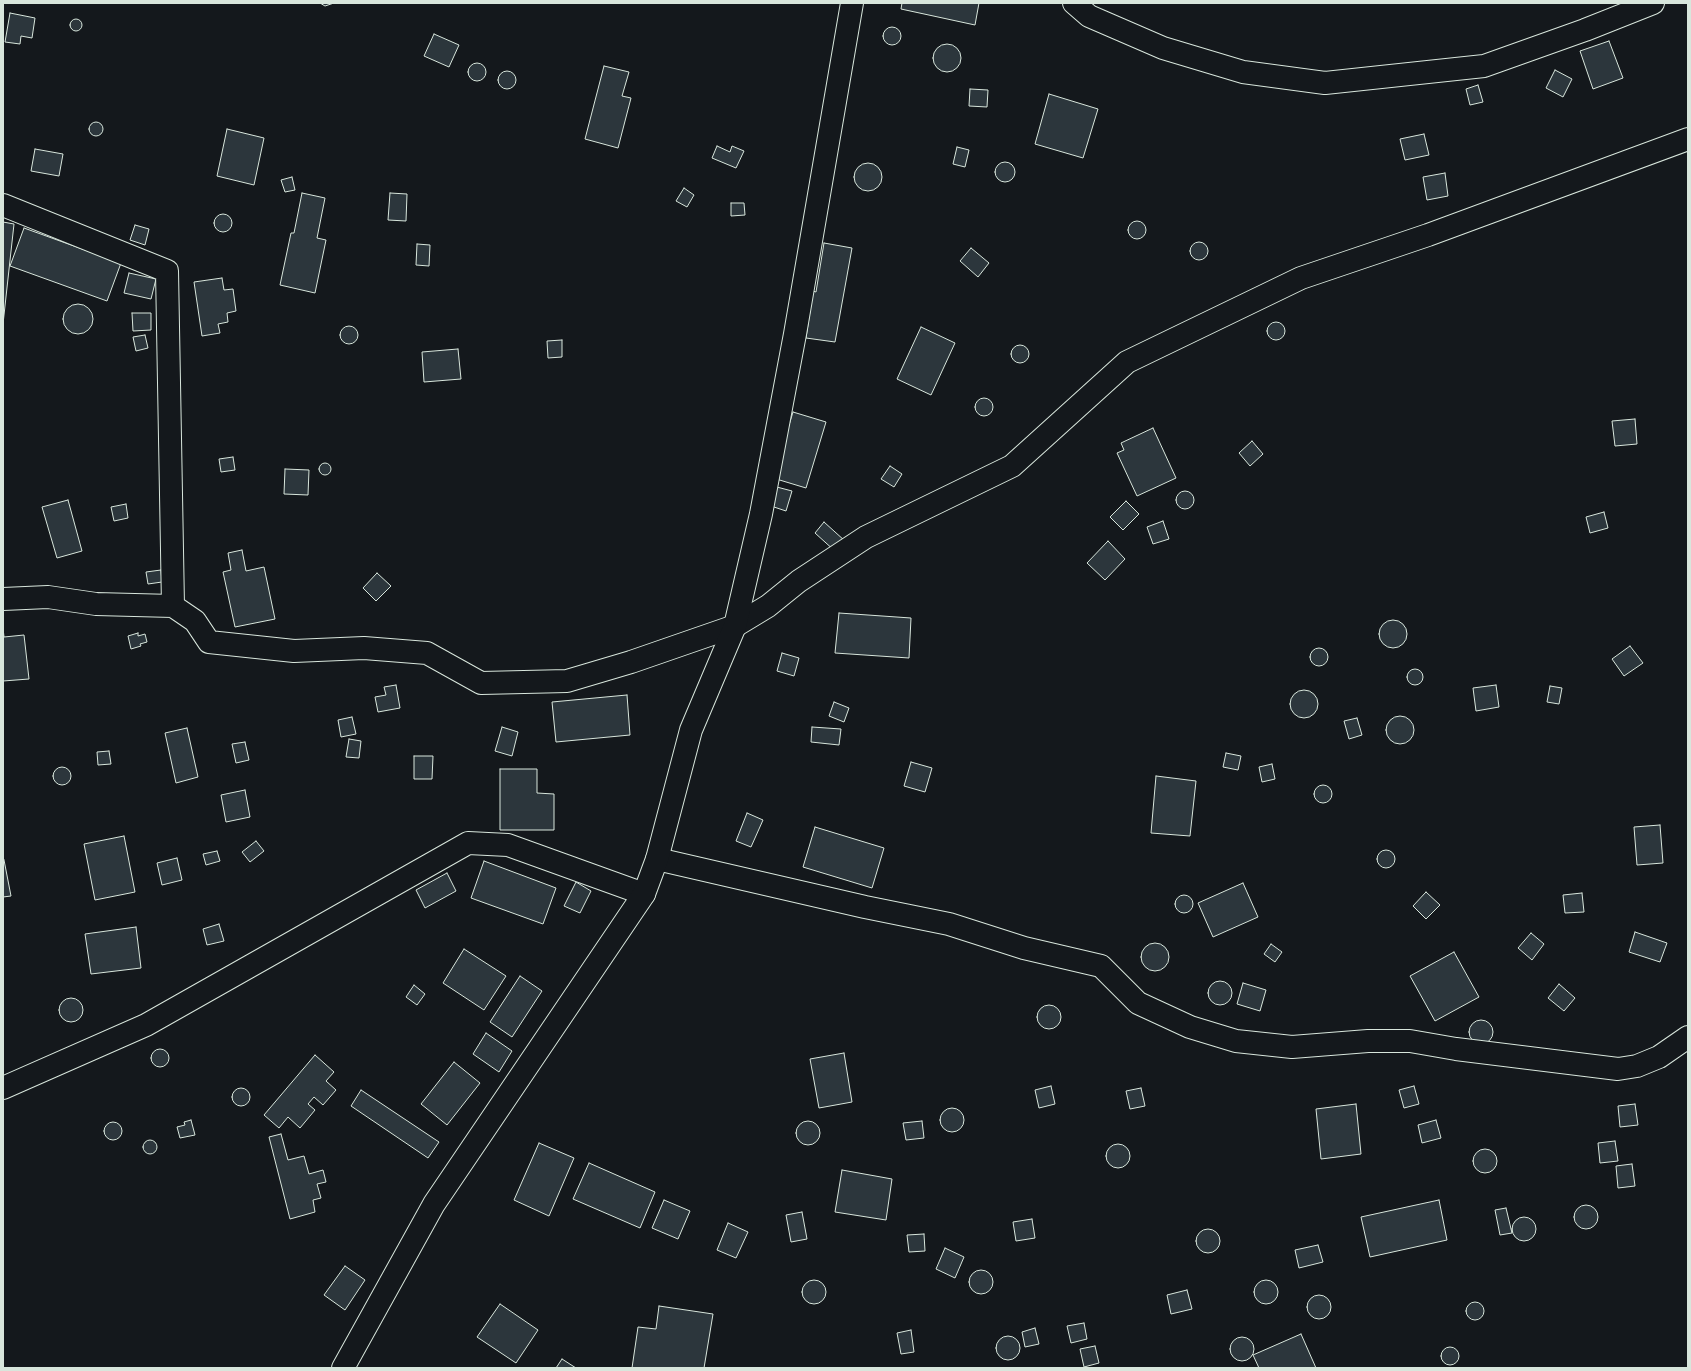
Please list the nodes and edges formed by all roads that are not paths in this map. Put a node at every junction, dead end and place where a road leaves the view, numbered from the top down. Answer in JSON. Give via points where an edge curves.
{"nodes":[{"id":1,"x":852,"y":3,"type":"edge"},
{"id":2,"x":1074,"y":3,"type":"edge"},
{"id":3,"x":1653,"y":3,"type":"edge"},
{"id":4,"x":1688,"y":139,"type":"edge"},
{"id":5,"x":3,"y":205,"type":"edge"},
{"id":6,"x":3,"y":599,"type":"edge"},
{"id":7,"x":173,"y":606,"type":"junction"},
{"id":8,"x":735,"y":626,"type":"junction"},
{"id":9,"x":657,"y":859,"type":"junction"},
{"id":10,"x":644,"y":894,"type":"junction"},
{"id":11,"x":1688,"y":1037,"type":"edge"},
{"id":12,"x":3,"y":1088,"type":"edge"},
{"id":13,"x":343,"y":1368,"type":"edge"}],
"edges":[{"from":1,"to":8,"type":"street","via":[[792,350],[761,514]]},
{"from":2,"to":3,"type":"street","via":[[1089,16],[1163,48],[1243,72],[1325,83],[1484,66]]},
{"from":4,"to":8,"type":"street","via":[[1428,235],[1301,278],[1127,362],[1012,466],[866,537],[798,581],[768,606]]},
{"from":5,"to":7,"type":"street","via":[[167,271]]},
{"from":6,"to":7,"type":"street","via":[[48,597],[96,604]]},
{"from":7,"to":8,"type":"street","via":[[195,621],[209,642],[294,651],[364,648],[427,653],[481,683],[567,681]]},
{"from":8,"to":9,"type":"street","via":[[691,730]]},
{"from":9,"to":10,"type":"street"},
{"from":9,"to":11,"type":"street","via":[[950,924],[1024,948],[1101,966],[1138,1003],[1190,1027],[1236,1041],[1292,1047],[1368,1041],[1410,1041],[1456,1050],[1618,1068],[1637,1066],[1659,1057]]},
{"from":10,"to":12,"type":"street","via":[[508,845],[468,843],[146,1025]]},
{"from":10,"to":13,"type":"street","via":[[434,1204]]}]}
